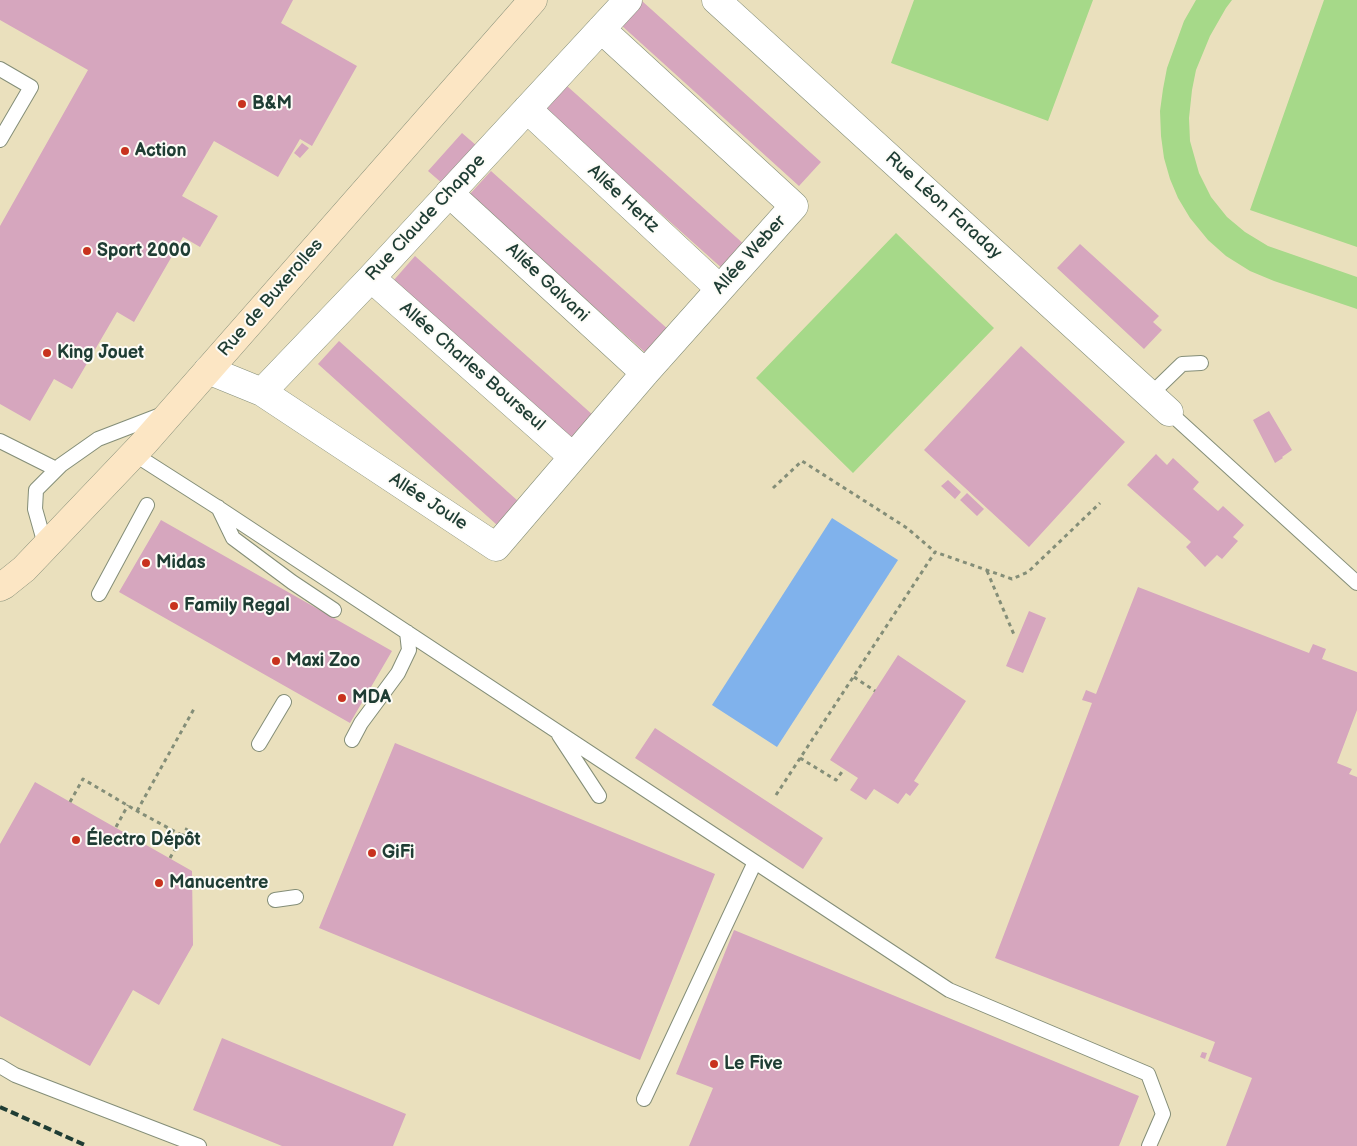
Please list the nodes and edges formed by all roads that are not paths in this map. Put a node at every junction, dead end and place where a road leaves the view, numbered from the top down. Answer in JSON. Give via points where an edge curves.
{"nodes":[{"id":1,"x":532,"y":0,"type":"edge"},
{"id":2,"x":628,"y":0,"type":"edge"},
{"id":3,"x":716,"y":0,"type":"edge"},
{"id":4,"x":601,"y":29,"type":"junction"},
{"id":5,"x":0,"y":69,"type":"edge"},
{"id":6,"x":527,"y":109,"type":"junction"},
{"id":7,"x":0,"y":140,"type":"edge"},
{"id":8,"x":449,"y":193,"type":"junction"},
{"id":9,"x":370,"y":278,"type":"junction"},
{"id":10,"x":720,"y":289,"type":"junction"},
{"id":11,"x":1201,"y":364,"type":"dead end"},
{"id":12,"x":208,"y":370,"type":"junction"},
{"id":13,"x":645,"y":374,"type":"junction"},
{"id":14,"x":262,"y":392,"type":"junction"},
{"id":15,"x":1160,"y":404,"type":"junction"},
{"id":16,"x":174,"y":410,"type":"junction"},
{"id":17,"x":0,"y":441,"type":"edge"},
{"id":18,"x":134,"y":454,"type":"junction"},
{"id":19,"x":573,"y":457,"type":"junction"},
{"id":20,"x":56,"y":470,"type":"junction"},
{"id":21,"x":147,"y":505,"type":"dead end"},
{"id":22,"x":217,"y":507,"type":"junction"},
{"id":23,"x":46,"y":548,"type":"junction"},
{"id":24,"x":1357,"y":583,"type":"edge"},
{"id":25,"x":0,"y":587,"type":"edge"},
{"id":26,"x":99,"y":594,"type":"dead end"},
{"id":27,"x":334,"y":610,"type":"dead end"},
{"id":28,"x":407,"y":632,"type":"junction"},
{"id":29,"x":284,"y":702,"type":"dead end"},
{"id":30,"x":556,"y":730,"type":"junction"},
{"id":31,"x":352,"y":740,"type":"dead end"},
{"id":32,"x":259,"y":744,"type":"dead end"},
{"id":33,"x":599,"y":796,"type":"dead end"},
{"id":34,"x":755,"y":862,"type":"junction"},
{"id":35,"x":296,"y":897,"type":"dead end"},
{"id":36,"x":275,"y":900,"type":"dead end"},
{"id":37,"x":0,"y":1066,"type":"edge"},
{"id":38,"x":644,"y":1099,"type":"dead end"},
{"id":39,"x":199,"y":1146,"type":"edge"},
{"id":40,"x":1149,"y":1146,"type":"edge"}],
"edges":[{"from":1,"to":12,"type":"street","name":"Rue de Buxerolles"},
{"from":2,"to":4,"type":"street","name":"Rue Claude Chappe"},
{"from":3,"to":15,"type":"street","name":"Rue Léon Faraday"},
{"from":4,"to":6,"type":"street","name":"Rue Claude Chappe"},
{"from":4,"to":10,"type":"street","name":"Allée Weber","via":[[794,206]]},
{"from":5,"to":7,"type":"lane","via":[[31,87]]},
{"from":6,"to":8,"type":"street","name":"Rue Claude Chappe"},
{"from":6,"to":10,"type":"street","name":"Allée Hertz"},
{"from":8,"to":9,"type":"street","name":"Rue Claude Chappe"},
{"from":8,"to":13,"type":"street","name":"Allée Galvani"},
{"from":9,"to":14,"type":"street","name":"Rue Claude Chappe"},
{"from":9,"to":19,"type":"street","name":"Allée Charles Bourseul"},
{"from":10,"to":13,"type":"street","name":"Allée Weber"},
{"from":11,"to":15,"type":"lane","via":[[1182,364]]},
{"from":12,"to":14,"type":"street"},
{"from":12,"to":16,"type":"street","name":"Rue de Buxerolles"},
{"from":13,"to":19,"type":"street","name":"Allée Weber"},
{"from":14,"to":19,"type":"street","name":"Allée Joule","via":[[496,547]]},
{"from":15,"to":24,"type":"lane"},
{"from":16,"to":18,"type":"street","name":"Rue de Buxerolles"},
{"from":16,"to":20,"type":"lane","via":[[98,439]]},
{"from":17,"to":20,"type":"lane"},
{"from":18,"to":22,"type":"lane"},
{"from":18,"to":23,"type":"street","name":"Rue de Buxerolles"},
{"from":20,"to":23,"type":"lane","via":[[36,490],[35,509]]},
{"from":21,"to":26,"type":"lane"},
{"from":22,"to":27,"type":"lane","via":[[233,538]]},
{"from":22,"to":28,"type":"lane"},
{"from":23,"to":25,"type":"street","name":"Rue de Buxerolles","via":[[24,570]]},
{"from":28,"to":30,"type":"lane"},
{"from":28,"to":31,"type":"lane","via":[[408,650],[398,672]]},
{"from":29,"to":32,"type":"lane"},
{"from":30,"to":33,"type":"lane"},
{"from":30,"to":34,"type":"lane"},
{"from":34,"to":38,"type":"lane"},
{"from":34,"to":40,"type":"lane","via":[[949,990],[1148,1074],[1163,1114]]},
{"from":35,"to":36,"type":"lane"},
{"from":37,"to":39,"type":"lane","via":[[15,1075]]}]}
